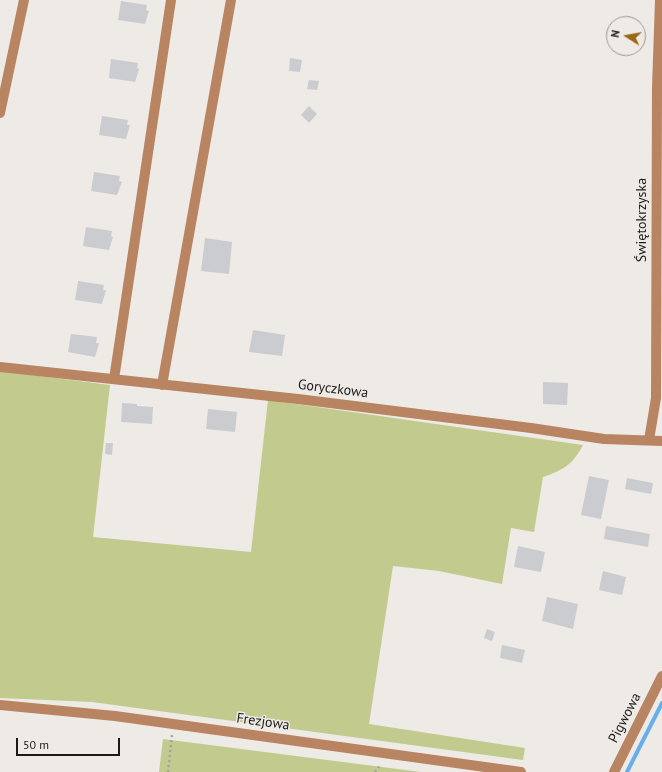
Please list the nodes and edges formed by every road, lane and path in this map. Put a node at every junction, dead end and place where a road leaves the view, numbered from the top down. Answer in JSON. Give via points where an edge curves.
{"nodes":[{"id":1,"x":24,"y":0,"type":"edge"},
{"id":2,"x":171,"y":0,"type":"edge"},
{"id":3,"x":232,"y":0,"type":"edge"},
{"id":4,"x":660,"y":0,"type":"edge"},
{"id":5,"x":0,"y":113,"type":"edge"},
{"id":6,"x":0,"y":367,"type":"edge"},
{"id":7,"x":114,"y":380,"type":"junction"},
{"id":8,"x":162,"y":385,"type":"junction"},
{"id":9,"x":649,"y":440,"type":"junction"},
{"id":10,"x":662,"y":441,"type":"edge"},
{"id":11,"x":662,"y":676,"type":"edge"},
{"id":12,"x":0,"y":705,"type":"edge"},
{"id":13,"x":173,"y":724,"type":"junction"},
{"id":14,"x":168,"y":772,"type":"edge"},
{"id":15,"x":521,"y":772,"type":"edge"},
{"id":16,"x":614,"y":772,"type":"edge"}],
"edges":[{"from":1,"to":5,"type":"street"},
{"from":2,"to":7,"type":"street"},
{"from":3,"to":8,"type":"street"},
{"from":4,"to":9,"type":"street","name":"Świętokrzyska","via":[[656,88],[656,398]]},
{"from":6,"to":7,"type":"street","name":"Goryczkowa"},
{"from":7,"to":8,"type":"street","name":"Goryczkowa"},
{"from":8,"to":9,"type":"street","name":"Goryczkowa","via":[[313,401],[604,439]]},
{"from":9,"to":10,"type":"street","name":"Goryczkowa"},
{"from":11,"to":16,"type":"street","name":"Pigwowa"},
{"from":12,"to":13,"type":"street","name":"Frezjowa"},
{"from":13,"to":14,"type":"path"},
{"from":13,"to":15,"type":"street","name":"Frezjowa"}]}
